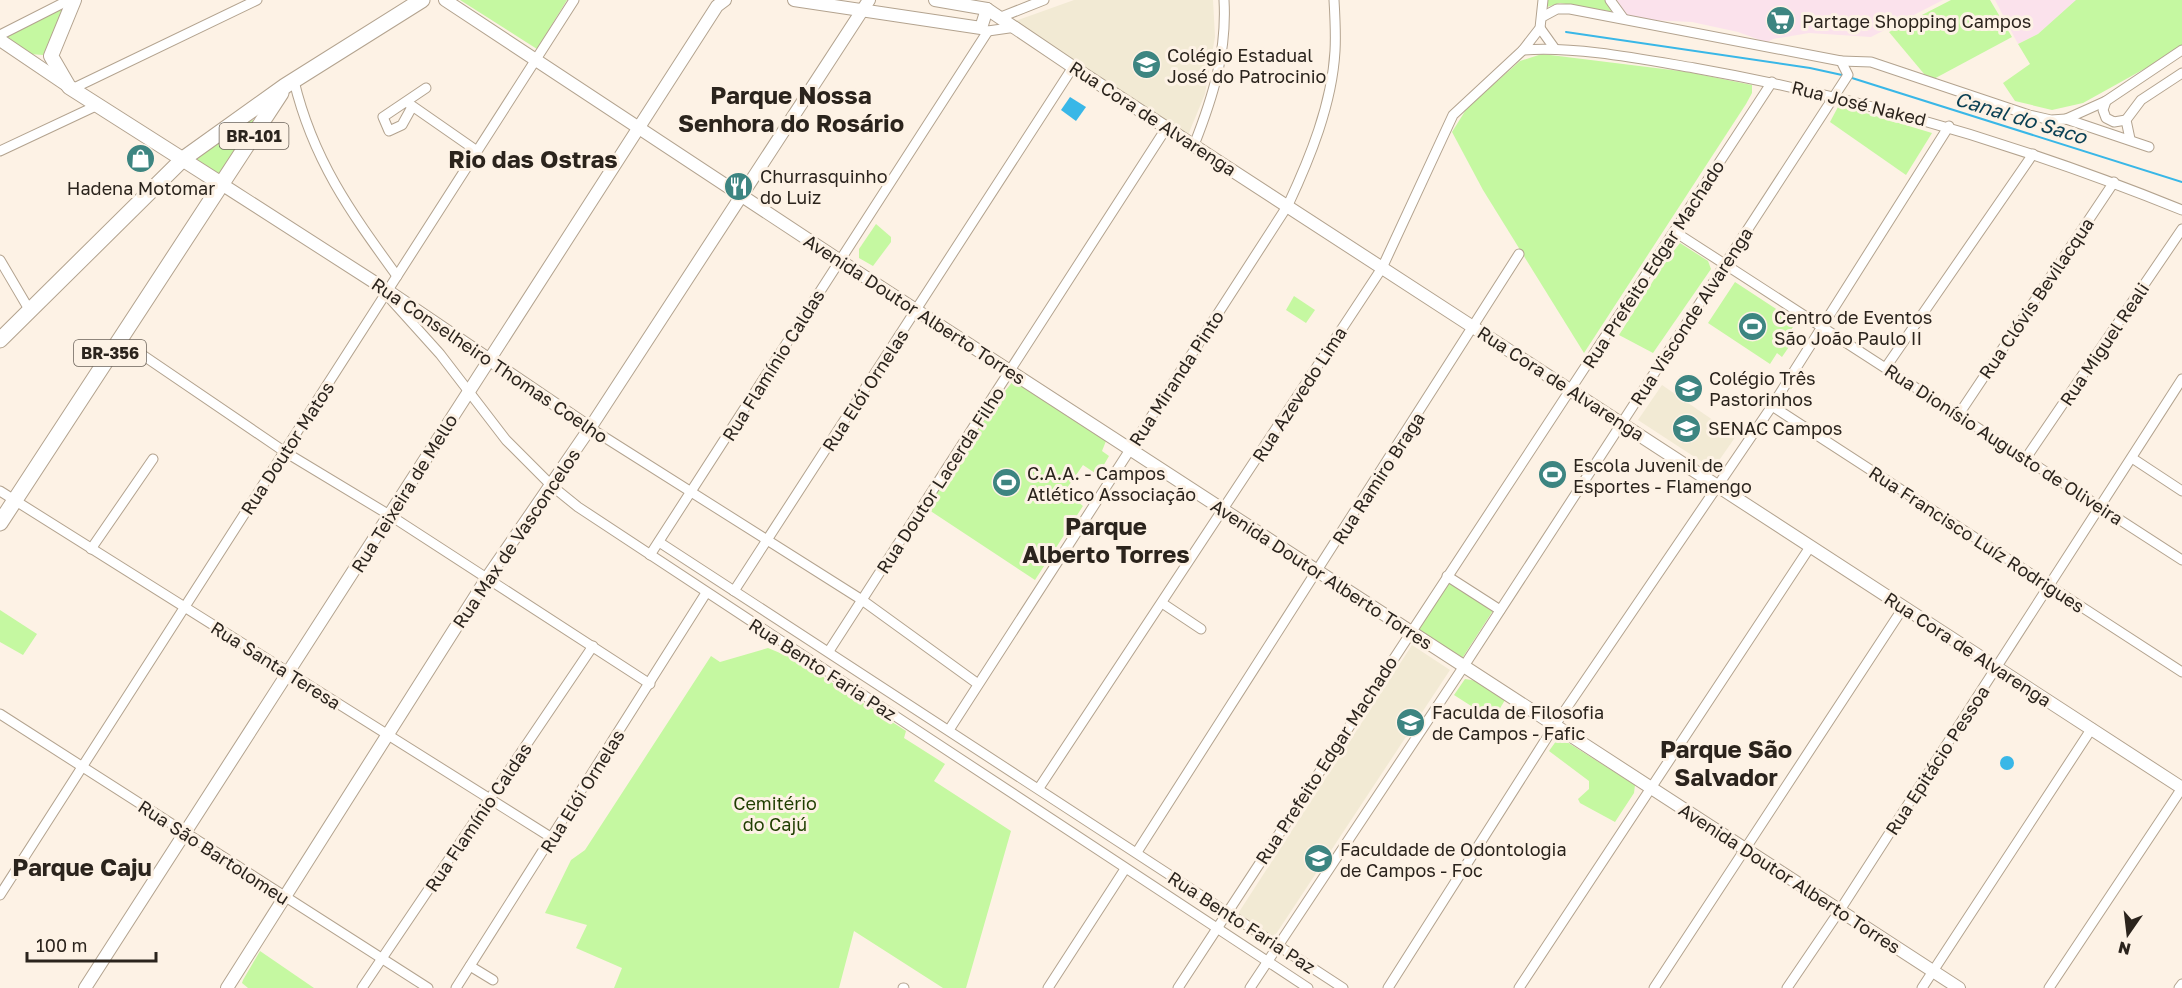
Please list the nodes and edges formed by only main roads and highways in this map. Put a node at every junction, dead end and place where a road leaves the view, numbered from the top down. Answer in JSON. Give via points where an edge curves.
{"nodes":[{"id":1,"x":74,"y":0,"type":"edge"},
{"id":2,"x":422,"y":0,"type":"edge"},
{"id":3,"x":445,"y":0,"type":"edge"},
{"id":4,"x":725,"y":0,"type":"edge"},
{"id":5,"x":794,"y":0,"type":"edge"},
{"id":6,"x":935,"y":0,"type":"edge"},
{"id":7,"x":865,"y":4,"type":"edge"},
{"id":8,"x":987,"y":4,"type":"edge"},
{"id":9,"x":0,"y":40,"type":"edge"},
{"id":10,"x":290,"y":84,"type":"junction"},
{"id":11,"x":71,"y":88,"type":"junction"},
{"id":12,"x":242,"y":116,"type":"junction"},
{"id":13,"x":638,"y":128,"type":"junction"},
{"id":14,"x":257,"y":132,"type":"junction"},
{"id":15,"x":183,"y":159,"type":"junction"},
{"id":16,"x":223,"y":185,"type":"junction"},
{"id":17,"x":740,"y":195,"type":"junction"},
{"id":18,"x":0,"y":340,"type":"edge"},
{"id":19,"x":488,"y":361,"type":"junction"},
{"id":20,"x":590,"y":428,"type":"junction"},
{"id":21,"x":0,"y":523,"type":"edge"},
{"id":22,"x":2182,"y":788,"type":"edge"},
{"id":23,"x":85,"y":988,"type":"edge"},
{"id":24,"x":227,"y":988,"type":"edge"},
{"id":25,"x":1959,"y":988,"type":"edge"}],
"edges":[{"from":1,"to":11,"type":"main road","via":[[51,56]]},
{"from":2,"to":10,"type":"highway"},
{"from":3,"to":13,"type":"main road","name":"Avenida Doutor Alberto Torres"},
{"from":4,"to":13,"type":"main road","name":"Rua Teixeira de Mello","via":[[717,6]]},
{"from":5,"to":7,"type":"main road"},
{"from":6,"to":8,"type":"main road","name":"Rua Cora de Alvarenga"},
{"from":7,"to":8,"type":"main road","via":[[985,29]]},
{"from":7,"to":17,"type":"main road","name":"Rua Max de Vasconcelos"},
{"from":8,"to":22,"type":"main road","name":"Rua Cora de Alvarenga","via":[[1073,67]]},
{"from":9,"to":11,"type":"main road","name":"Rua Conselheiro Thomas Coelho"},
{"from":10,"to":12,"type":"highway"},
{"from":10,"to":14,"type":"highway","number":"BR-101"},
{"from":11,"to":15,"type":"main road","name":"Rua Conselheiro Thomas Coelho"},
{"from":12,"to":14,"type":"highway","via":[[254,118]]},
{"from":12,"to":15,"type":"highway"},
{"from":13,"to":17,"type":"main road","name":"Avenida Doutor Alberto Torres"},
{"from":13,"to":19,"type":"main road","name":"Rua Teixeira de Mello"},
{"from":14,"to":16,"type":"highway","number":"BR-101"},
{"from":15,"to":16,"type":"main road","name":"Rua Conselheiro Thomas Coelho"},
{"from":15,"to":18,"type":"highway"},
{"from":16,"to":19,"type":"main road","name":"Rua Conselheiro Thomas Coelho"},
{"from":16,"to":21,"type":"highway","number":"BR-356"},
{"from":17,"to":20,"type":"main road","name":"Rua Max de Vasconcelos"},
{"from":17,"to":25,"type":"main road","name":"Avenida Doutor Alberto Torres"},
{"from":19,"to":20,"type":"main road","name":"Rua Conselheiro Thomas Coelho"},
{"from":19,"to":23,"type":"main road","name":"Rua Teixeira de Mello"},
{"from":20,"to":24,"type":"main road","name":"Rua Max de Vasconcelos","via":[[487,578]]}]}
